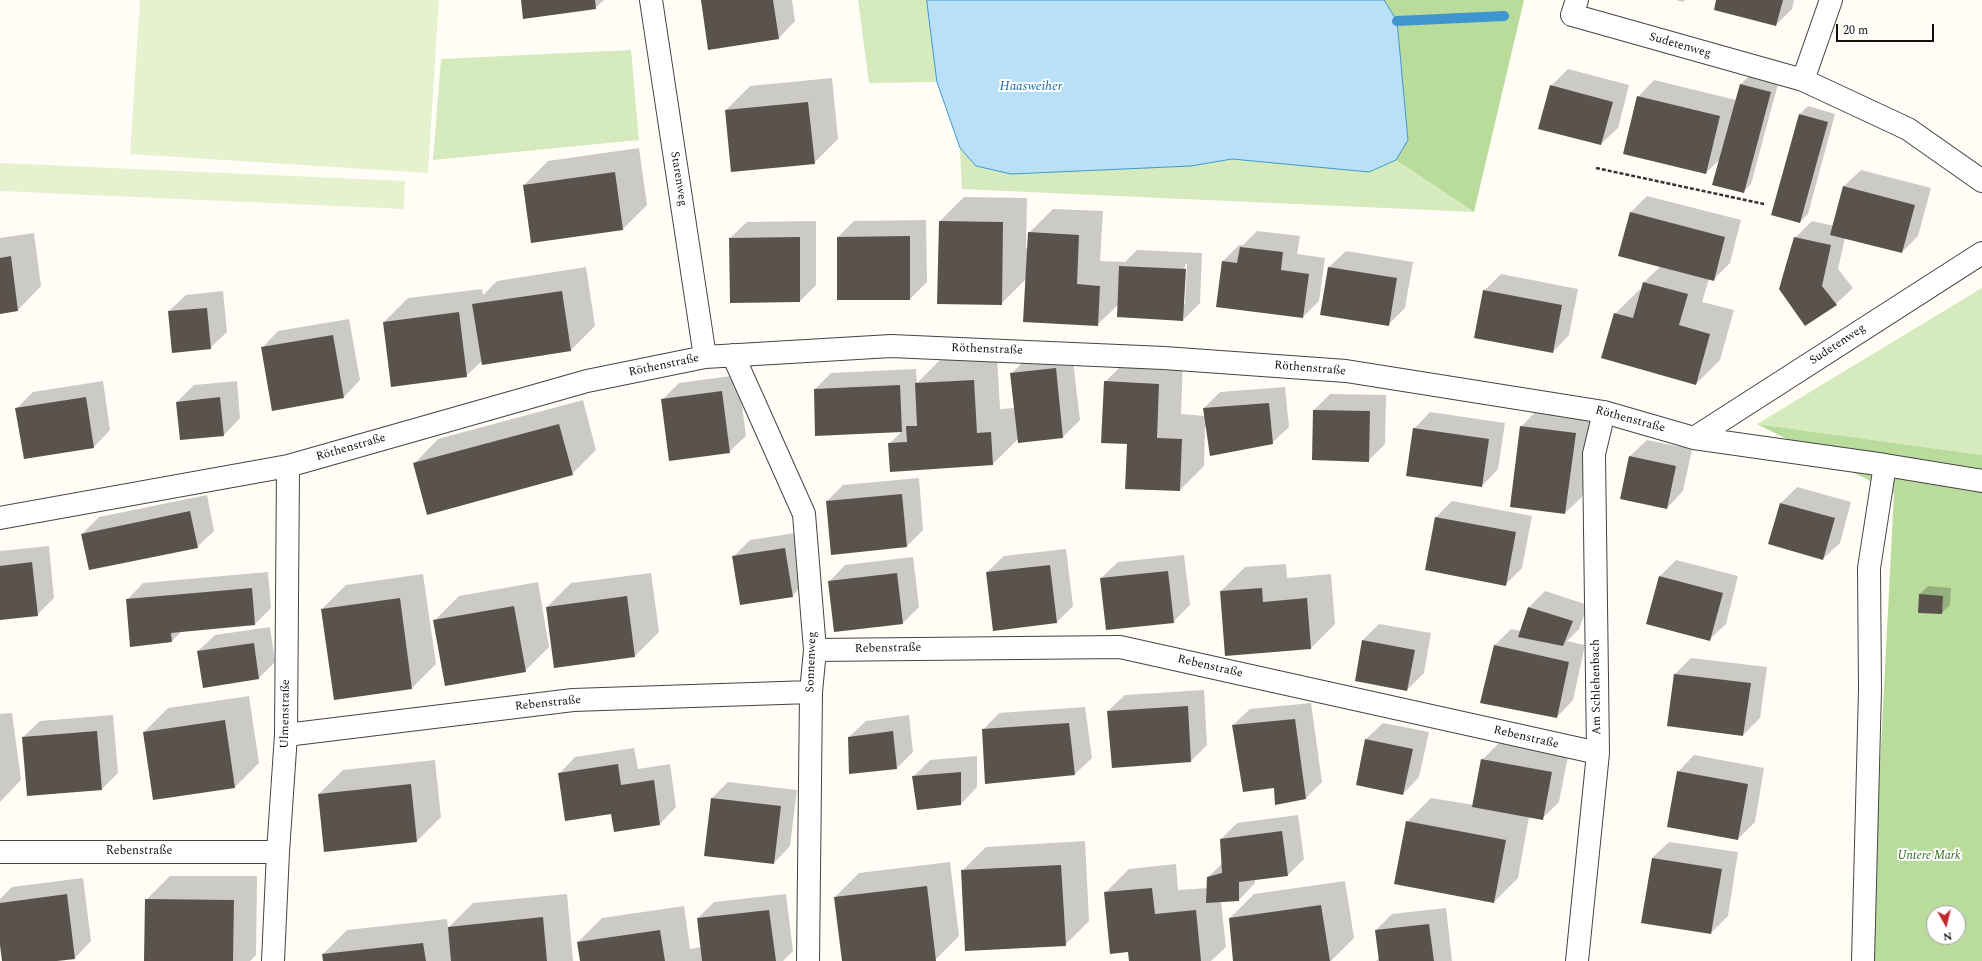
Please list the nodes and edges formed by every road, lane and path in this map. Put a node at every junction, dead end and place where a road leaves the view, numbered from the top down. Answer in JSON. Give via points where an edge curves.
{"nodes":[{"id":1,"x":651,"y":0,"type":"edge"},
{"id":2,"x":1577,"y":0,"type":"edge"},
{"id":3,"x":1831,"y":0,"type":"edge"},
{"id":4,"x":1803,"y":80,"type":"junction"},
{"id":5,"x":1596,"y":168,"type":"dead end"},
{"id":6,"x":1982,"y":181,"type":"edge"},
{"id":7,"x":1764,"y":204,"type":"dead end"},
{"id":8,"x":1982,"y":253,"type":"edge"},
{"id":9,"x":733,"y":355,"type":"junction"},
{"id":10,"x":704,"y":357,"type":"junction"},
{"id":11,"x":1604,"y":412,"type":"junction"},
{"id":12,"x":1694,"y":438,"type":"junction"},
{"id":13,"x":1885,"y":465,"type":"junction"},
{"id":14,"x":288,"y":466,"type":"junction"},
{"id":15,"x":1982,"y":481,"type":"edge"},
{"id":16,"x":0,"y":518,"type":"edge"},
{"id":17,"x":815,"y":650,"type":"junction"},
{"id":18,"x":811,"y":692,"type":"junction"},
{"id":19,"x":286,"y":735,"type":"junction"},
{"id":20,"x":1598,"y":753,"type":"junction"},
{"id":21,"x":0,"y":852,"type":"edge"},
{"id":22,"x":278,"y":852,"type":"junction"},
{"id":23,"x":273,"y":961,"type":"edge"},
{"id":24,"x":808,"y":961,"type":"edge"},
{"id":25,"x":1577,"y":961,"type":"edge"},
{"id":26,"x":1863,"y":961,"type":"edge"}],
"edges":[{"from":1,"to":10,"type":"street","name":"Starenweg"},
{"from":2,"to":4,"type":"street","name":"Sudetenweg","via":[[1572,15]]},
{"from":3,"to":4,"type":"street"},
{"from":4,"to":6,"type":"street","name":"Sudetenweg","via":[[1908,129]]},
{"from":5,"to":7,"type":"path"},
{"from":8,"to":12,"type":"street","name":"Sudetenweg"},
{"from":9,"to":10,"type":"street","name":"Röthenstraße"},
{"from":9,"to":11,"type":"street","name":"Röthenstraße","via":[[891,346],[1172,358],[1346,371]]},
{"from":9,"to":17,"type":"street","name":"Sonnenweg","via":[[804,514]]},
{"from":10,"to":14,"type":"street","name":"Röthenstraße","via":[[587,381]]},
{"from":11,"to":12,"type":"street","name":"Röthenstraße"},
{"from":11,"to":20,"type":"street","name":"Am Schlehenbach","via":[[1594,454]]},
{"from":12,"to":13,"type":"street","name":"Röthenstraße"},
{"from":13,"to":15,"type":"street","name":"Röthenstraße"},
{"from":13,"to":26,"type":"street","via":[[1869,568],[1870,689]]},
{"from":14,"to":16,"type":"street","name":"Röthenstraße"},
{"from":14,"to":19,"type":"street","name":"Ulmenstraße"},
{"from":17,"to":18,"type":"street","name":"Sonnenweg"},
{"from":17,"to":20,"type":"street","name":"Rebenstraße","via":[[1120,647]]},
{"from":18,"to":19,"type":"street","name":"Rebenstraße","via":[[573,700]]},
{"from":18,"to":24,"type":"street","name":"Sonnenweg"},
{"from":19,"to":22,"type":"street","name":"Ulmenstraße"},
{"from":20,"to":25,"type":"street","name":"Am Schlehenbach"},
{"from":21,"to":22,"type":"street","name":"Rebenstraße"},
{"from":22,"to":23,"type":"street","name":"Ulmenstraße"}]}
